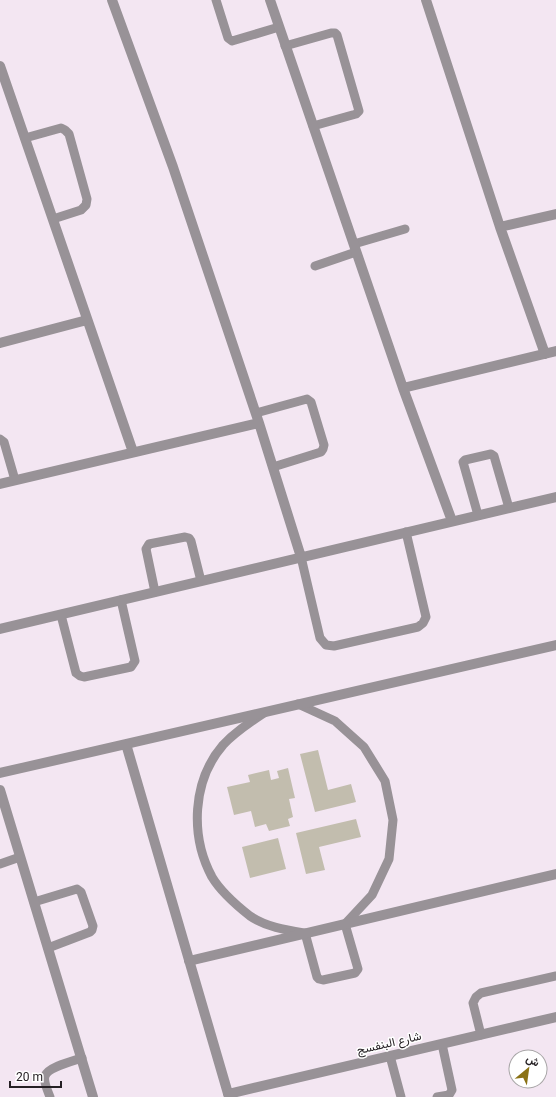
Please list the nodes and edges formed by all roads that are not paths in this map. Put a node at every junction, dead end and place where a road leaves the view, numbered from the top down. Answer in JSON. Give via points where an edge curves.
{"nodes":[{"id":1,"x":112,"y":0,"type":"edge"},
{"id":2,"x":216,"y":0,"type":"edge"},
{"id":3,"x":270,"y":0,"type":"edge"},
{"id":4,"x":426,"y":0,"type":"edge"},
{"id":5,"x":279,"y":27,"type":"junction"},
{"id":6,"x":286,"y":46,"type":"junction"},
{"id":7,"x":0,"y":66,"type":"edge"},
{"id":8,"x":313,"y":126,"type":"junction"},
{"id":9,"x":25,"y":138,"type":"junction"},
{"id":10,"x":556,"y":214,"type":"edge"},
{"id":11,"x":53,"y":219,"type":"junction"},
{"id":12,"x":500,"y":227,"type":"junction"},
{"id":13,"x":405,"y":229,"type":"dead end"},
{"id":14,"x":355,"y":248,"type":"junction"},
{"id":15,"x":315,"y":266,"type":"dead end"},
{"id":16,"x":88,"y":320,"type":"junction"},
{"id":17,"x":0,"y":343,"type":"edge"},
{"id":18,"x":556,"y":351,"type":"edge"},
{"id":19,"x":545,"y":354,"type":"junction"},
{"id":20,"x":403,"y":388,"type":"junction"},
{"id":21,"x":257,"y":418,"type":"junction"},
{"id":22,"x":0,"y":439,"type":"edge"},
{"id":23,"x":133,"y":452,"type":"junction"},
{"id":24,"x":273,"y":467,"type":"junction"},
{"id":25,"x":15,"y":480,"type":"junction"},
{"id":26,"x":0,"y":484,"type":"edge"},
{"id":27,"x":556,"y":497,"type":"edge"},
{"id":28,"x":509,"y":508,"type":"junction"},
{"id":29,"x":478,"y":515,"type":"junction"},
{"id":30,"x":452,"y":521,"type":"junction"},
{"id":31,"x":406,"y":532,"type":"junction"},
{"id":32,"x":301,"y":557,"type":"junction"},
{"id":33,"x":201,"y":581,"type":"junction"},
{"id":34,"x":155,"y":592,"type":"junction"},
{"id":35,"x":121,"y":600,"type":"junction"},
{"id":36,"x":61,"y":614,"type":"junction"},
{"id":37,"x":0,"y":629,"type":"edge"},
{"id":38,"x":556,"y":645,"type":"edge"},
{"id":39,"x":298,"y":704,"type":"junction"},
{"id":40,"x":267,"y":712,"type":"junction"},
{"id":41,"x":126,"y":744,"type":"junction"},
{"id":42,"x":0,"y":773,"type":"edge"},
{"id":43,"x":0,"y":790,"type":"edge"},
{"id":44,"x":20,"y":857,"type":"junction"},
{"id":45,"x":0,"y":864,"type":"edge"},
{"id":46,"x":556,"y":874,"type":"edge"},
{"id":47,"x":34,"y":902,"type":"junction"},
{"id":48,"x":345,"y":924,"type":"junction"},
{"id":49,"x":305,"y":934,"type":"junction"},
{"id":50,"x":48,"y":948,"type":"junction"},
{"id":51,"x":189,"y":961,"type":"junction"},
{"id":52,"x":556,"y":976,"type":"edge"},
{"id":53,"x":556,"y":1017,"type":"edge"},
{"id":54,"x":482,"y":1035,"type":"junction"},
{"id":55,"x":442,"y":1044,"type":"junction"},
{"id":56,"x":390,"y":1056,"type":"junction"},
{"id":57,"x":82,"y":1058,"type":"junction"},
{"id":58,"x":228,"y":1096,"type":"edge"},
{"id":59,"x":50,"y":1097,"type":"edge"},
{"id":60,"x":93,"y":1097,"type":"edge"},
{"id":61,"x":401,"y":1097,"type":"edge"},
{"id":62,"x":437,"y":1097,"type":"edge"}],
"edges":[{"from":1,"to":21,"type":"street","via":[[173,167]]},
{"from":2,"to":5,"type":"lane","via":[[232,41]]},
{"from":3,"to":5,"type":"street"},
{"from":4,"to":12,"type":"street"},
{"from":5,"to":6,"type":"street"},
{"from":6,"to":8,"type":"street"},
{"from":6,"to":8,"type":"lane","via":[[331,33],[336,35],[359,111]]},
{"from":7,"to":9,"type":"street"},
{"from":8,"to":14,"type":"street"},
{"from":9,"to":11,"type":"street"},
{"from":9,"to":11,"type":"lane","via":[[61,128],[69,134],[87,199],[86,205],[81,210]]},
{"from":10,"to":12,"type":"street"},
{"from":11,"to":16,"type":"street"},
{"from":12,"to":19,"type":"street"},
{"from":13,"to":14,"type":"lane"},
{"from":14,"to":15,"type":"lane"},
{"from":14,"to":20,"type":"street"},
{"from":16,"to":17,"type":"street"},
{"from":16,"to":23,"type":"street"},
{"from":18,"to":19,"type":"street"},
{"from":19,"to":20,"type":"street"},
{"from":20,"to":30,"type":"street"},
{"from":21,"to":23,"type":"street"},
{"from":21,"to":24,"type":"street"},
{"from":21,"to":24,"type":"lane","via":[[307,399],[312,402],[323,449],[321,452]]},
{"from":22,"to":25,"type":"lane","via":[[4,442]]},
{"from":23,"to":25,"type":"street"},
{"from":24,"to":32,"type":"street"},
{"from":25,"to":26,"type":"street"},
{"from":27,"to":28,"type":"street"},
{"from":28,"to":29,"type":"street"},
{"from":28,"to":29,"type":"lane","via":[[494,456],[490,454],[463,462]]},
{"from":29,"to":30,"type":"street"},
{"from":30,"to":31,"type":"street"},
{"from":31,"to":32,"type":"street"},
{"from":31,"to":32,"type":"lane","via":[[426,618],[418,627],[334,646],[326,645],[320,638]]},
{"from":32,"to":33,"type":"street"},
{"from":33,"to":34,"type":"street"},
{"from":33,"to":34,"type":"lane","via":[[189,538],[149,544],[146,548]]},
{"from":34,"to":35,"type":"street"},
{"from":35,"to":36,"type":"street"},
{"from":35,"to":36,"type":"lane","via":[[135,661],[131,667],[84,677],[76,673]]},
{"from":36,"to":37,"type":"street"},
{"from":38,"to":39,"type":"street"},
{"from":39,"to":40,"type":"street"},
{"from":39,"to":48,"type":"lane","via":[[335,721],[364,747],[385,781],[393,820],[388,859],[372,895]]},
{"from":40,"to":41,"type":"street"},
{"from":40,"to":49,"type":"lane","via":[[243,727],[223,746],[208,770],[199,796],[196,824],[201,852],[213,877],[230,899],[252,917],[277,928]]},
{"from":41,"to":42,"type":"street"},
{"from":41,"to":51,"type":"street"},
{"from":43,"to":44,"type":"street"},
{"from":44,"to":45,"type":"lane"},
{"from":44,"to":47,"type":"street"},
{"from":46,"to":48,"type":"street"},
{"from":47,"to":50,"type":"street"},
{"from":47,"to":50,"type":"lane","via":[[77,889],[81,892],[93,926],[90,932]]},
{"from":48,"to":49,"type":"street"},
{"from":48,"to":49,"type":"lane","via":[[358,969],[355,973],[319,980]]},
{"from":49,"to":51,"type":"street"},
{"from":50,"to":57,"type":"street"},
{"from":51,"to":58,"type":"street"},
{"from":52,"to":54,"type":"lane","via":[[480,993],[473,1003]]},
{"from":53,"to":54,"type":"street","name":"شارع البنفسج"},
{"from":54,"to":55,"type":"street","name":"شارع البنفسج"},
{"from":55,"to":56,"type":"street","name":"شارع البنفسج"},
{"from":55,"to":62,"type":"lane","via":[[452,1090],[449,1095]]},
{"from":56,"to":58,"type":"street","name":"شارع البنفسج"},
{"from":56,"to":61,"type":"lane"},
{"from":57,"to":59,"type":"lane","via":[[50,1070],[45,1075]]},
{"from":57,"to":60,"type":"street"}]}
